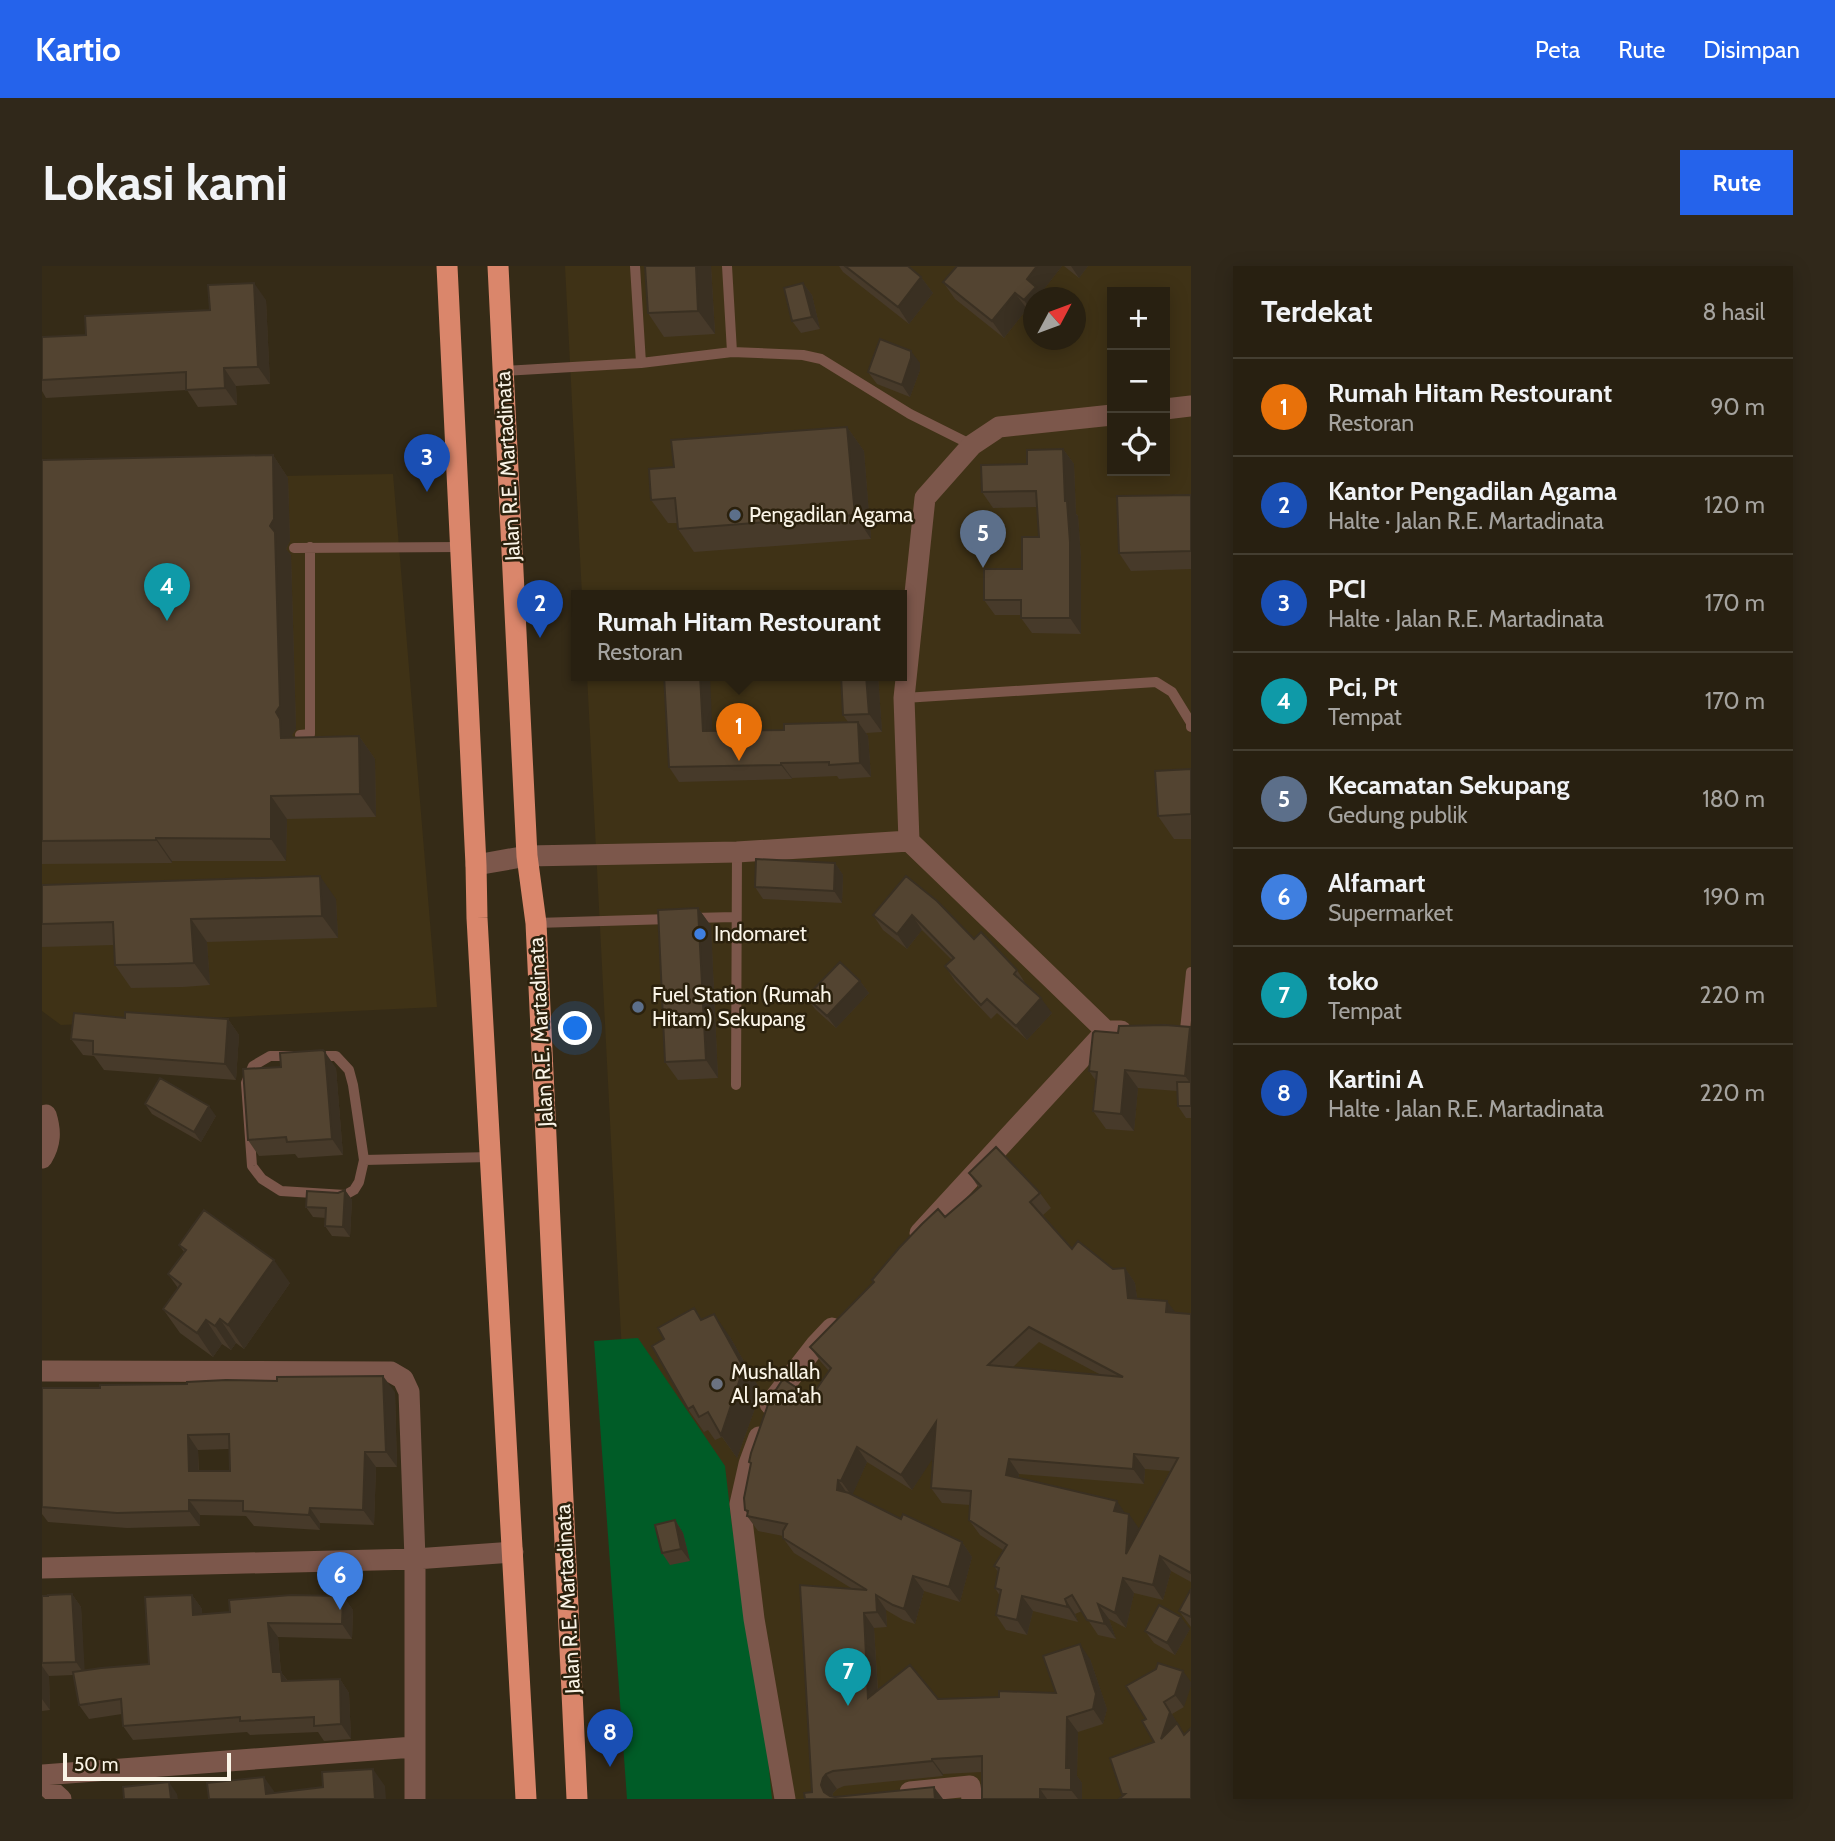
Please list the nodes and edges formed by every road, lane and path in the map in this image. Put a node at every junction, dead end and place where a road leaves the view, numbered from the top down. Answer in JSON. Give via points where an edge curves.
{"nodes":[{"id":1,"x":447,"y":266,"type":"edge"},
{"id":2,"x":498,"y":266,"type":"edge"},
{"id":3,"x":635,"y":266,"type":"edge"},
{"id":4,"x":727,"y":266,"type":"edge"},
{"id":5,"x":733,"y":352,"type":"junction"},
{"id":6,"x":641,"y":363,"type":"junction"},
{"id":7,"x":503,"y":371,"type":"junction"},
{"id":8,"x":1191,"y":406,"type":"edge"},
{"id":9,"x":1170,"y":408,"type":"edge"},
{"id":10,"x":1107,"y":416,"type":"edge"},
{"id":11,"x":972,"y":445,"type":"junction"},
{"id":12,"x":310,"y":547,"type":"junction"},
{"id":13,"x":461,"y":547,"type":"junction"},
{"id":14,"x":294,"y":548,"type":"dead end"},
{"id":15,"x":296,"y":632,"type":"dead end"},
{"id":16,"x":309,"y":632,"type":"junction"},
{"id":17,"x":907,"y":669,"type":"edge"},
{"id":18,"x":906,"y":681,"type":"edge"},
{"id":19,"x":904,"y":698,"type":"junction"},
{"id":20,"x":1191,"y":727,"type":"edge"},
{"id":21,"x":300,"y":734,"type":"dead end"},
{"id":22,"x":909,"y":841,"type":"junction"},
{"id":23,"x":737,"y":852,"type":"junction"},
{"id":24,"x":527,"y":856,"type":"junction"},
{"id":25,"x":476,"y":864,"type":"junction"},
{"id":26,"x":735,"y":917,"type":"junction"},
{"id":27,"x":536,"y":923,"type":"junction"},
{"id":28,"x":1191,"y":972,"type":"edge"},
{"id":29,"x":1188,"y":1029,"type":"edge"},
{"id":30,"x":1106,"y":1031,"type":"junction"},
{"id":31,"x":736,"y":1085,"type":"dead end"},
{"id":32,"x":46,"y":1115,"type":"dead end"},
{"id":33,"x":491,"y":1157,"type":"junction"},
{"id":34,"x":42,"y":1158,"type":"edge"},
{"id":35,"x":364,"y":1160,"type":"junction"},
{"id":36,"x":910,"y":1244,"type":"edge"},
{"id":37,"x":844,"y":1315,"type":"edge"},
{"id":38,"x":42,"y":1371,"type":"edge"},
{"id":39,"x":513,"y":1552,"type":"junction"},
{"id":40,"x":415,"y":1559,"type":"junction"},
{"id":41,"x":42,"y":1567,"type":"edge"},
{"id":42,"x":414,"y":1747,"type":"junction"},
{"id":43,"x":42,"y":1775,"type":"edge"},
{"id":44,"x":42,"y":1782,"type":"edge"},
{"id":45,"x":896,"y":1793,"type":"edge"},
{"id":46,"x":61,"y":1799,"type":"edge"},
{"id":47,"x":415,"y":1799,"type":"edge"},
{"id":48,"x":526,"y":1799,"type":"edge"},
{"id":49,"x":577,"y":1799,"type":"edge"},
{"id":50,"x":785,"y":1799,"type":"edge"},
{"id":51,"x":972,"y":1799,"type":"edge"}],
"edges":[{"from":1,"to":13,"type":"highway"},
{"from":2,"to":7,"type":"highway","name":"Jalan R.E. Martadinata"},
{"from":3,"to":6,"type":"lane"},
{"from":4,"to":5,"type":"lane"},
{"from":5,"to":6,"type":"lane"},
{"from":5,"to":11,"type":"lane","via":[[821,359]]},
{"from":6,"to":7,"type":"lane"},
{"from":7,"to":24,"type":"highway","name":"Jalan R.E. Martadinata"},
{"from":8,"to":9,"type":"street"},
{"from":10,"to":11,"type":"street","via":[[999,428]]},
{"from":11,"to":17,"type":"street","via":[[925,498]]},
{"from":12,"to":13,"type":"lane"},
{"from":12,"to":14,"type":"lane"},
{"from":12,"to":16,"type":"lane"},
{"from":13,"to":25,"type":"highway"},
{"from":15,"to":16,"type":"lane"},
{"from":16,"to":21,"type":"lane","via":[[310,734]]},
{"from":18,"to":19,"type":"street"},
{"from":19,"to":20,"type":"lane","via":[[1156,682],[1172,692]]},
{"from":19,"to":22,"type":"street"},
{"from":22,"to":23,"type":"street"},
{"from":22,"to":30,"type":"street"},
{"from":23,"to":24,"type":"street"},
{"from":23,"to":26,"type":"lane"},
{"from":24,"to":25,"type":"street"},
{"from":24,"to":27,"type":"highway","name":"Jalan R.E. Martadinata"},
{"from":25,"to":33,"type":"highway"},
{"from":26,"to":27,"type":"lane"},
{"from":26,"to":31,"type":"lane"},
{"from":27,"to":49,"type":"highway","name":"Jalan R.E. Martadinata"},
{"from":28,"to":29,"type":"lane"},
{"from":29,"to":30,"type":"street"},
{"from":30,"to":36,"type":"street"},
{"from":32,"to":34,"type":"street","via":[[51,1129]]},
{"from":33,"to":35,"type":"lane"},
{"from":33,"to":39,"type":"highway"},
{"from":35,"to":35,"type":"lane","via":[[349,1070],[336,1056],[270,1056],[253,1066],[246,1083],[252,1166],[262,1179],[281,1191],[345,1195],[359,1182]]},
{"from":37,"to":50,"type":"street","via":[[770,1404],[740,1504],[754,1619]]},
{"from":38,"to":40,"type":"street","via":[[391,1372],[403,1379],[409,1392]]},
{"from":39,"to":40,"type":"street"},
{"from":39,"to":48,"type":"highway"},
{"from":40,"to":41,"type":"street"},
{"from":40,"to":42,"type":"street"},
{"from":42,"to":43,"type":"street"},
{"from":42,"to":47,"type":"street"},
{"from":44,"to":46,"type":"street"},
{"from":45,"to":51,"type":"street","via":[[970,1786]]}]}
